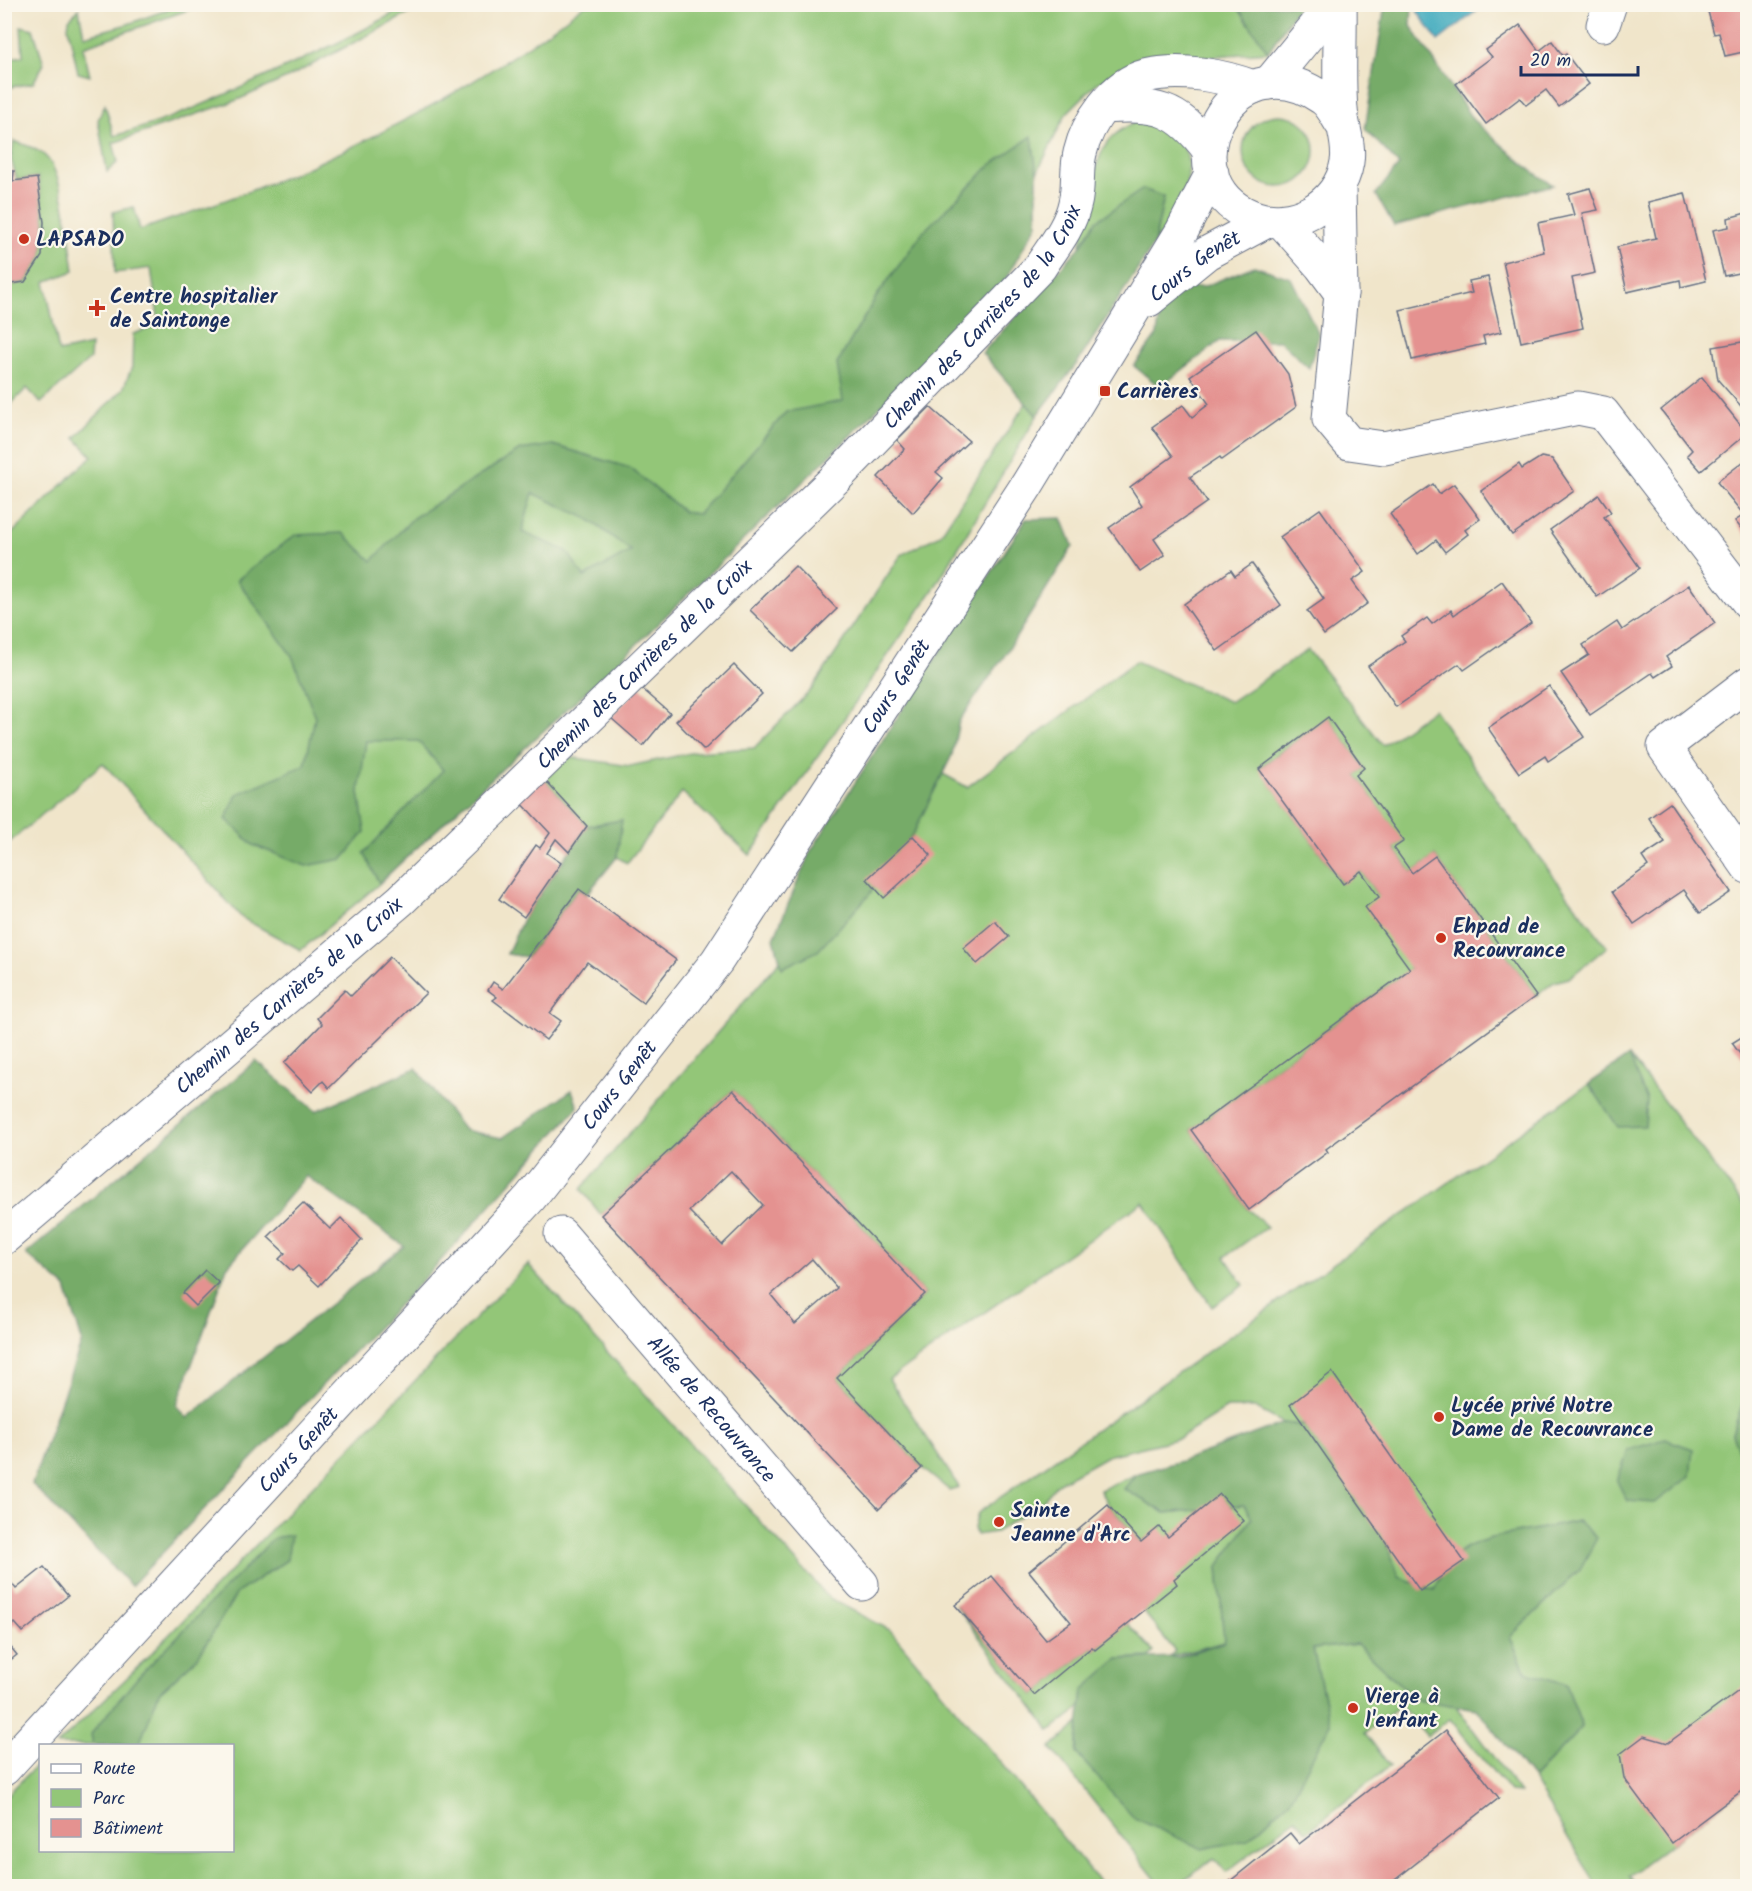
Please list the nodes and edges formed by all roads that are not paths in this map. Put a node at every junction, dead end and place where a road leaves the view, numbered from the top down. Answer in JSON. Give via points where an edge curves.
{"nodes":[{"id":1,"x":1334,"y":4,"type":"edge"},
{"id":2,"x":1340,"y":4,"type":"edge"},
{"id":3,"x":1261,"y":85,"type":"junction"},
{"id":4,"x":1103,"y":106,"type":"junction"},
{"id":5,"x":1341,"y":123,"type":"junction"},
{"id":6,"x":1210,"y":162,"type":"junction"},
{"id":7,"x":1339,"y":186,"type":"junction"},
{"id":8,"x":1275,"y":221,"type":"junction"},
{"id":9,"x":1341,"y":293,"type":"junction"},
{"id":10,"x":1128,"y":320,"type":"junction"},
{"id":11,"x":1748,"y":602,"type":"edge"},
{"id":12,"x":1748,"y":683,"type":"edge"},
{"id":13,"x":1748,"y":867,"type":"edge"},
{"id":14,"x":561,"y":1234,"type":"dead end"},
{"id":15,"x":4,"y":1238,"type":"edge"},
{"id":16,"x":862,"y":1584,"type":"dead end"},
{"id":17,"x":4,"y":1769,"type":"edge"}],
"edges":[{"from":1,"to":3,"type":"street"},
{"from":2,"to":5,"type":"street"},
{"from":3,"to":4,"type":"street","via":[[1226,76],[1144,76],[1121,89]]},
{"from":3,"to":5,"type":"street","via":[[1298,85],[1324,99]]},
{"from":3,"to":6,"type":"street","via":[[1236,98],[1221,112],[1212,130]]},
{"from":4,"to":6,"type":"street","via":[[1144,105],[1168,111],[1194,131]]},
{"from":4,"to":15,"type":"street","name":"Chemin des Carrières de la Croix","via":[[1080,153],[1076,203],[1066,227],[1040,267],[836,478],[401,900]]},
{"from":5,"to":7,"type":"street","via":[[1348,148]]},
{"from":6,"to":8,"type":"street","via":[[1221,190],[1233,205],[1249,215]]},
{"from":6,"to":10,"type":"street","name":"Cours Genêt","via":[[1182,231]]},
{"from":7,"to":8,"type":"street","via":[[1324,204],[1305,216]]},
{"from":7,"to":9,"type":"street"},
{"from":8,"to":9,"type":"street","via":[[1321,266]]},
{"from":8,"to":10,"type":"street","name":"Cours Genêt","via":[[1207,253]]},
{"from":9,"to":11,"type":"street","via":[[1329,419],[1349,443],[1384,448],[1578,408],[1603,413]]},
{"from":10,"to":17,"type":"street","name":"Cours Genêt","via":[[1027,485],[717,961],[530,1198]]},
{"from":12,"to":13,"type":"street","via":[[1664,747]]},
{"from":14,"to":16,"type":"street","name":"Allée de Recouvrance"}]}
